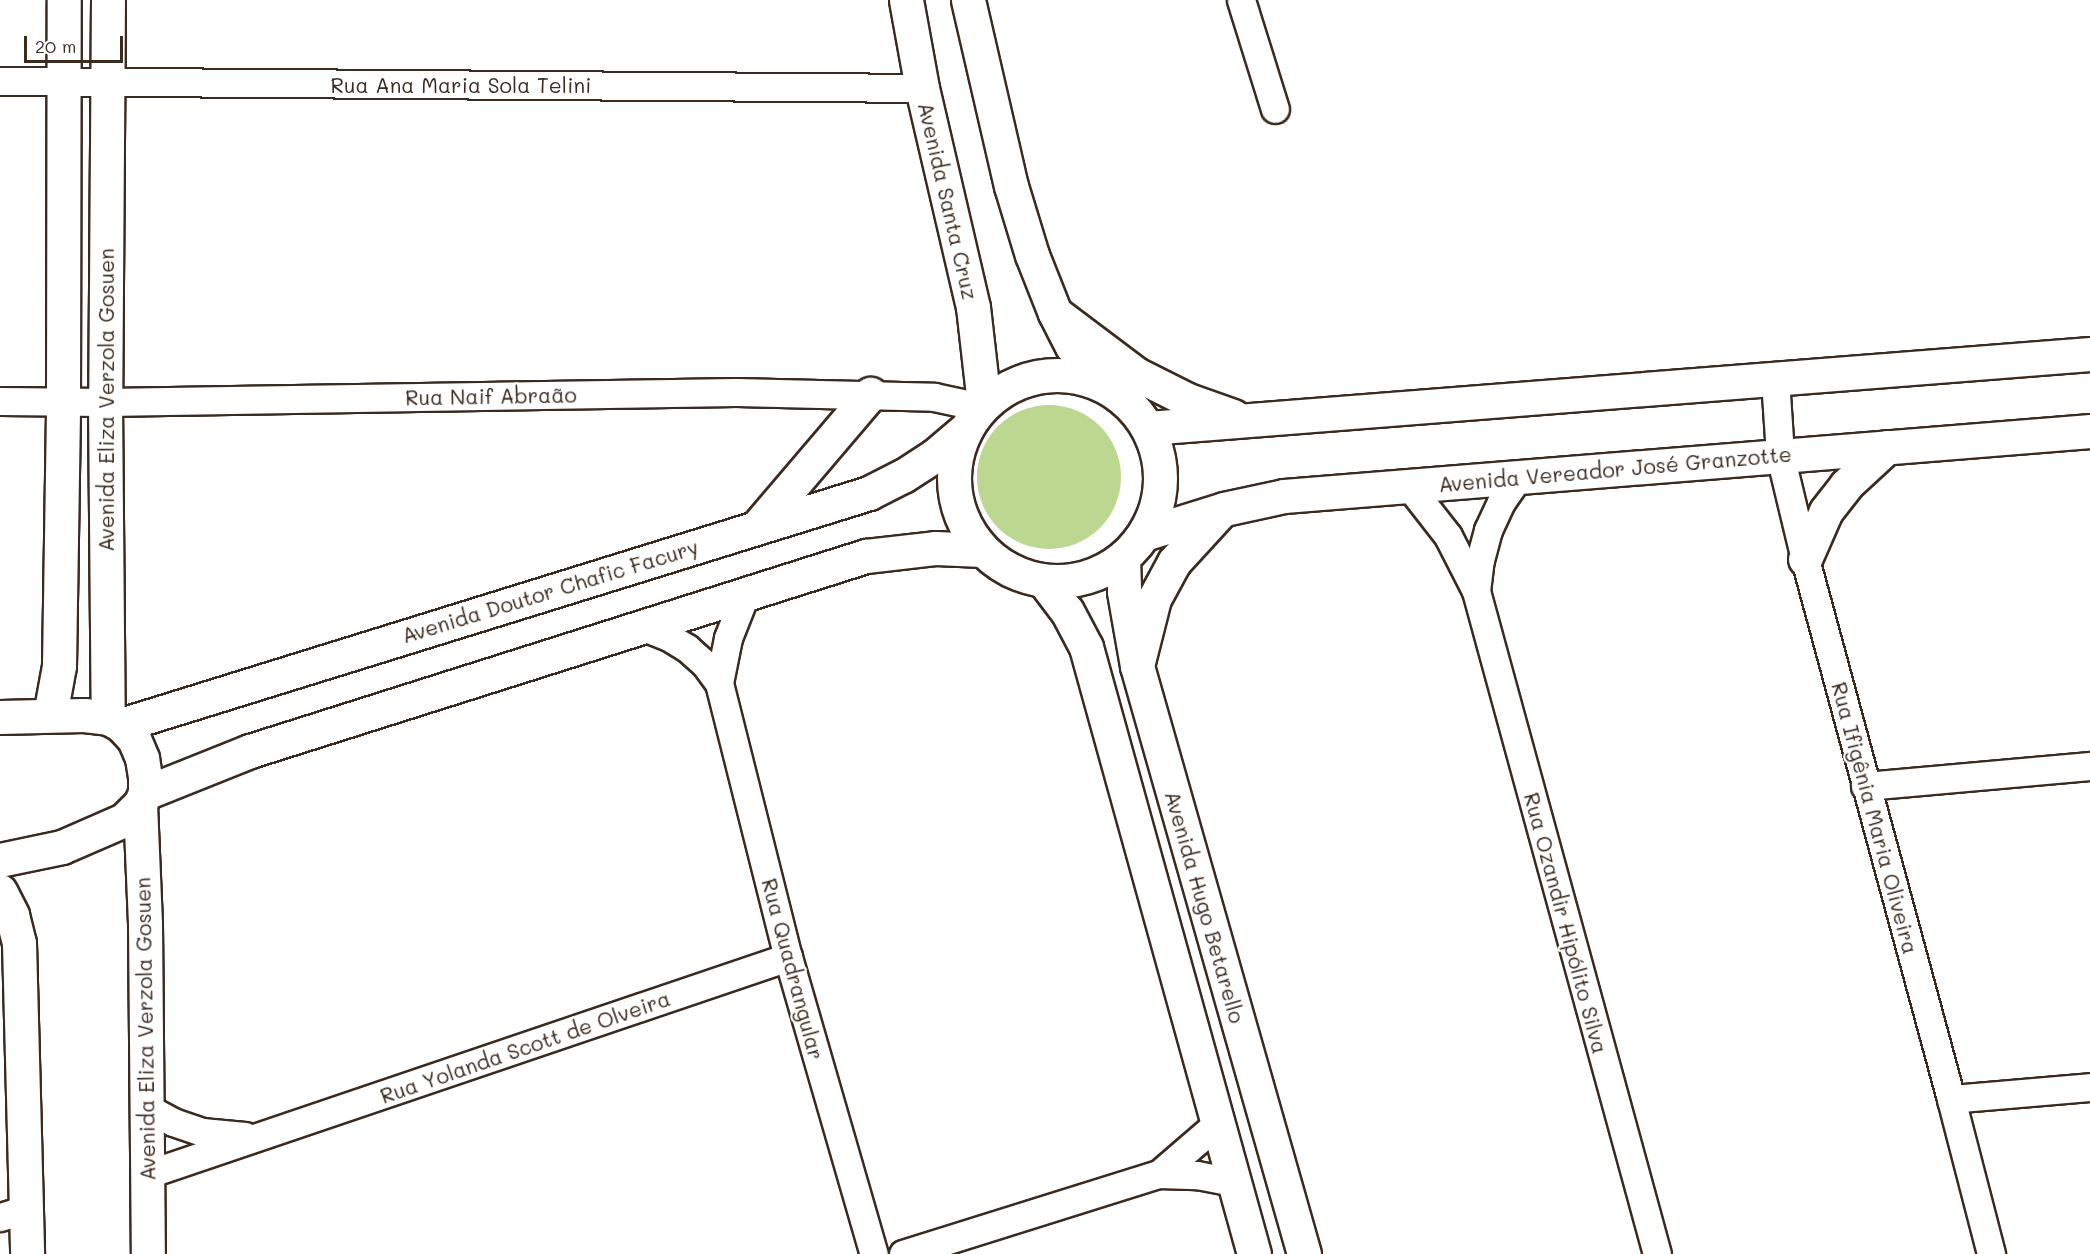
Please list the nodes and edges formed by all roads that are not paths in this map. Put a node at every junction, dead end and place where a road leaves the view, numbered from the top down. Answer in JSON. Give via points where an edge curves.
{"nodes":[{"id":1,"x":64,"y":0,"type":"edge"},
{"id":2,"x":108,"y":0,"type":"edge"},
{"id":3,"x":906,"y":0,"type":"edge"},
{"id":4,"x":968,"y":0,"type":"edge"},
{"id":5,"x":1241,"y":0,"type":"edge"},
{"id":6,"x":0,"y":81,"type":"edge"},
{"id":7,"x":64,"y":81,"type":"junction"},
{"id":8,"x":108,"y":82,"type":"junction"},
{"id":9,"x":922,"y":88,"type":"junction"},
{"id":10,"x":1275,"y":109,"type":"dead end"},
{"id":11,"x":1055,"y":313,"type":"junction"},
{"id":12,"x":2090,"y":354,"type":"edge"},
{"id":13,"x":1774,"y":380,"type":"junction"},
{"id":14,"x":1096,"y":381,"type":"junction"},
{"id":15,"x":870,"y":394,"type":"junction"},
{"id":16,"x":0,"y":401,"type":"edge"},
{"id":17,"x":63,"y":402,"type":"junction"},
{"id":18,"x":105,"y":402,"type":"junction"},
{"id":19,"x":977,"y":414,"type":"junction"},
{"id":20,"x":1246,"y":420,"type":"junction"},
{"id":21,"x":1148,"y":428,"type":"junction"},
{"id":22,"x":2090,"y":431,"type":"edge"},
{"id":23,"x":1887,"y":447,"type":"junction"},
{"id":24,"x":1780,"y":455,"type":"junction"},
{"id":25,"x":1519,"y":476,"type":"junction"},
{"id":26,"x":1409,"y":486,"type":"junction"},
{"id":27,"x":1224,"y":509,"type":"junction"},
{"id":28,"x":757,"y":527,"type":"junction"},
{"id":29,"x":1144,"y":534,"type":"junction"},
{"id":30,"x":983,"y":550,"type":"junction"},
{"id":31,"x":1123,"y":558,"type":"junction"},
{"id":32,"x":1805,"y":560,"type":"junction"},
{"id":33,"x":1044,"y":581,"type":"junction"},
{"id":34,"x":1476,"y":591,"type":"junction"},
{"id":35,"x":745,"y":595,"type":"junction"},
{"id":36,"x":644,"y":627,"type":"junction"},
{"id":37,"x":1137,"y":666,"type":"junction"},
{"id":38,"x":719,"y":683,"type":"junction"},
{"id":39,"x":50,"y":715,"type":"junction"},
{"id":40,"x":0,"y":717,"type":"edge"},
{"id":41,"x":114,"y":722,"type":"junction"},
{"id":42,"x":2090,"y":766,"type":"edge"},
{"id":43,"x":1865,"y":786,"type":"junction"},
{"id":44,"x":142,"y":799,"type":"junction"},
{"id":45,"x":0,"y":861,"type":"edge"},
{"id":46,"x":0,"y":891,"type":"edge"},
{"id":47,"x":788,"y":957,"type":"junction"},
{"id":48,"x":2090,"y":1087,"type":"edge"},
{"id":49,"x":1951,"y":1099,"type":"junction"},
{"id":50,"x":147,"y":1108,"type":"junction"},
{"id":51,"x":1218,"y":1123,"type":"junction"},
{"id":52,"x":261,"y":1136,"type":"junction"},
{"id":53,"x":148,"y":1174,"type":"junction"},
{"id":54,"x":1159,"y":1174,"type":"junction"},
{"id":55,"x":1234,"y":1182,"type":"junction"},
{"id":56,"x":13,"y":1213,"type":"edge"},
{"id":57,"x":27,"y":1254,"type":"edge"},
{"id":58,"x":148,"y":1254,"type":"edge"},
{"id":59,"x":874,"y":1254,"type":"edge"},
{"id":60,"x":903,"y":1254,"type":"edge"},
{"id":61,"x":1254,"y":1254,"type":"edge"},
{"id":62,"x":1304,"y":1254,"type":"edge"},
{"id":63,"x":1657,"y":1254,"type":"edge"},
{"id":64,"x":1990,"y":1254,"type":"edge"}],
"edges":[{"from":1,"to":7,"type":"main road","name":"Avenida Eliza Verzola Gosuen"},
{"from":2,"to":8,"type":"main road","name":"Avenida Eliza Verzola Gosuen"},
{"from":3,"to":9,"type":"main road","name":"Avenida Santa Cruz"},
{"from":4,"to":11,"type":"main road","via":[[1011,186]]},
{"from":5,"to":10,"type":"street"},
{"from":6,"to":7,"type":"street","name":"Rua Ana Maria Sola Telini"},
{"from":7,"to":8,"type":"street","name":"Rua Ana Maria Sola Telini"},
{"from":7,"to":17,"type":"main road","name":"Avenida Eliza Verzola Gosuen"},
{"from":8,"to":9,"type":"street","name":"Rua Ana Maria Sola Telini"},
{"from":8,"to":18,"type":"main road","name":"Avenida Eliza Verzola Gosuen"},
{"from":9,"to":19,"type":"main road","name":"Avenida Santa Cruz","via":[[973,307]]},
{"from":11,"to":14,"type":"main road"},
{"from":11,"to":20,"type":"main road","via":[[1136,374],[1188,400]]},
{"from":12,"to":13,"type":"main road"},
{"from":13,"to":20,"type":"main road"},
{"from":13,"to":24,"type":"street","name":"Rua Ifigênia Maria Oliveira"},
{"from":14,"to":19,"type":"main road","via":[[1072,375],[1033,377],[1004,389]]},
{"from":14,"to":21,"type":"main road","via":[[1123,397]]},
{"from":15,"to":18,"type":"street","name":"Rua Naif Abraão","via":[[736,392]]},
{"from":15,"to":19,"type":"street","name":"Rua Naif Abraão","via":[[934,397]]},
{"from":15,"to":28,"type":"main road"},
{"from":16,"to":17,"type":"street","name":"Rua Naif Abraão"},
{"from":17,"to":18,"type":"street","name":"Rua Naif Abraão"},
{"from":17,"to":39,"type":"main road","name":"Avenida Eliza Verzola Gosuen","via":[[59,666]]},
{"from":18,"to":41,"type":"main road","name":"Avenida Eliza Verzola Gosuen"},
{"from":19,"to":28,"type":"main road","name":"Avenida Doutor Chafic Facury","via":[[934,456],[903,476],[869,493]]},
{"from":19,"to":30,"type":"main road","via":[[955,460],[955,493],[964,524]]},
{"from":20,"to":21,"type":"main road"},
{"from":21,"to":29,"type":"main road","via":[[1158,454],[1161,482],[1156,509]]},
{"from":22,"to":23,"type":"main road","name":"Avenida Vereador José Granzotte"},
{"from":23,"to":24,"type":"main road","name":"Avenida Vereador José Granzotte"},
{"from":23,"to":32,"type":"main road","via":[[1846,485],[1826,511]]},
{"from":24,"to":25,"type":"main road","name":"Avenida Vereador José Granzotte"},
{"from":24,"to":32,"type":"street","name":"Rua Ifigênia Maria Oliveira"},
{"from":25,"to":26,"type":"main road","name":"Avenida Vereador José Granzotte"},
{"from":25,"to":34,"type":"street","name":"Rua Ozandir Hipólito Silva","via":[[1488,530]]},
{"from":26,"to":27,"type":"main road","name":"Avenida Vereador José Granzotte","via":[[1284,496]]},
{"from":26,"to":34,"type":"street","name":"Rua Ozandir Hipólito Silva","via":[[1448,536]]},
{"from":27,"to":29,"type":"main road","name":"Avenida Vereador José Granzotte"},
{"from":27,"to":37,"type":"main road","via":[[1174,562],[1154,599]]},
{"from":28,"to":41,"type":"main road","name":"Avenida Doutor Chafic Facury"},
{"from":29,"to":31,"type":"main road"},
{"from":30,"to":33,"type":"main road","via":[[1001,565]]},
{"from":30,"to":35,"type":"main road","via":[[935,548],[866,556]]},
{"from":31,"to":33,"type":"main road","via":[[1086,578]]},
{"from":31,"to":37,"type":"main road","name":"Avenida Hugo Betarello","via":[[1124,592]]},
{"from":32,"to":43,"type":"street","name":"Rua Ifigênia Maria Oliveira"},
{"from":33,"to":51,"type":"main road","name":"Avenida Hugo Betarello","via":[[1067,611],[1086,647]]},
{"from":34,"to":63,"type":"street","name":"Rua Ozandir Hipólito Silva"},
{"from":35,"to":36,"type":"main road"},
{"from":35,"to":38,"type":"street","name":"Rua Quadrangular","via":[[728,638]]},
{"from":36,"to":38,"type":"street","name":"Rua Quadrangular","via":[[687,648]]},
{"from":36,"to":44,"type":"main road","via":[[250,751]]},
{"from":37,"to":62,"type":"main road","name":"Avenida Hugo Betarello"},
{"from":38,"to":47,"type":"street","name":"Rua Quadrangular"},
{"from":39,"to":40,"type":"main road"},
{"from":39,"to":41,"type":"main road"},
{"from":41,"to":44,"type":"main road","name":"Avenida Eliza Verzola Gosuen","via":[[134,740],[142,758]]},
{"from":42,"to":43,"type":"street"},
{"from":43,"to":49,"type":"street","name":"Rua Ifigênia Maria Oliveira"},
{"from":44,"to":45,"type":"main road","via":[[124,820],[98,834]]},
{"from":44,"to":50,"type":"main road","name":"Avenida Eliza Verzola Gosuen"},
{"from":46,"to":56,"type":"main road","via":[[12,915],[19,943]]},
{"from":47,"to":52,"type":"street","name":"Rua Yolanda Scott de Olveira"},
{"from":47,"to":59,"type":"street","name":"Rua Quadrangular"},
{"from":48,"to":49,"type":"street"},
{"from":49,"to":64,"type":"street","name":"Rua Ifigênia Maria Oliveira"},
{"from":50,"to":52,"type":"street","name":"Rua Yolanda Scott de Olveira","via":[[202,1132]]},
{"from":50,"to":53,"type":"main road","name":"Avenida Eliza Verzola Gosuen"},
{"from":51,"to":54,"type":"street"},
{"from":51,"to":55,"type":"main road","name":"Avenida Hugo Betarello"},
{"from":52,"to":53,"type":"street","name":"Rua Yolanda Scott de Olveira"},
{"from":53,"to":58,"type":"main road","name":"Avenida Eliza Verzola Gosuen"},
{"from":54,"to":55,"type":"street","via":[[1197,1175]]},
{"from":54,"to":60,"type":"street"},
{"from":55,"to":61,"type":"main road","name":"Avenida Hugo Betarello"},
{"from":56,"to":57,"type":"main road"}]}
